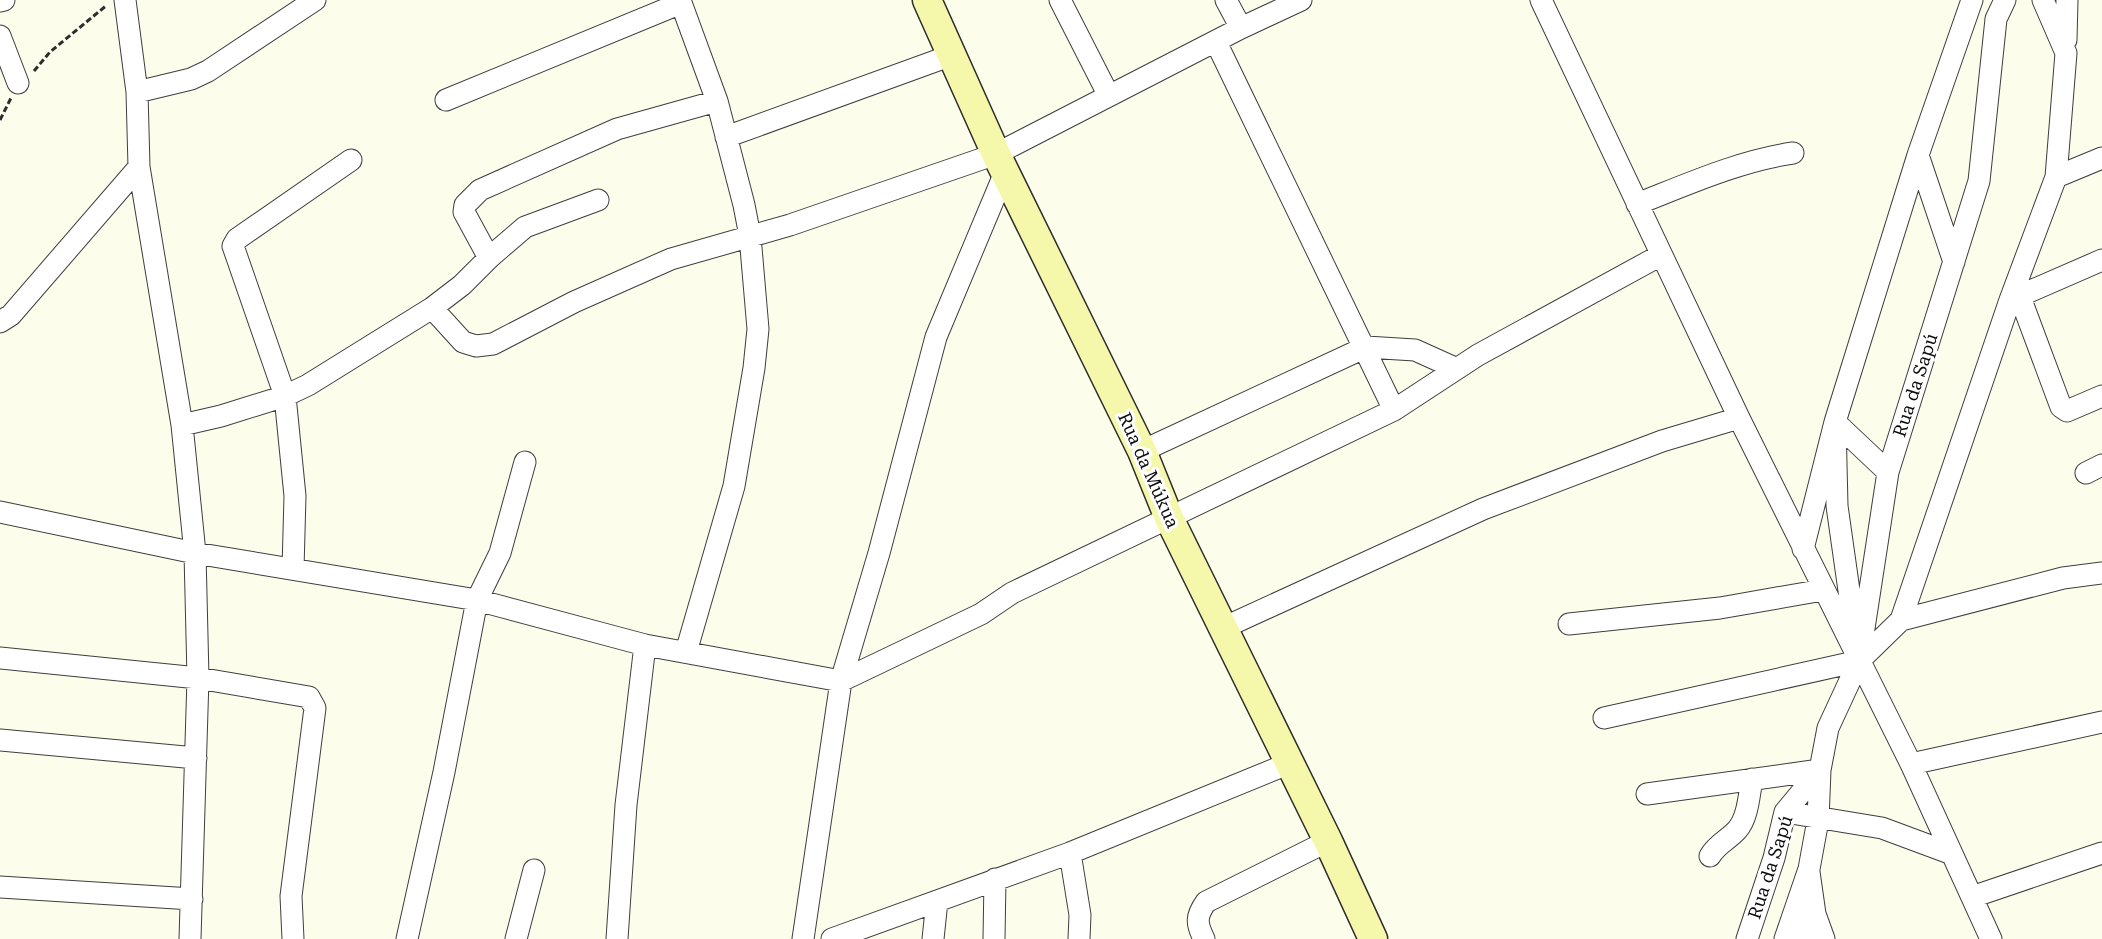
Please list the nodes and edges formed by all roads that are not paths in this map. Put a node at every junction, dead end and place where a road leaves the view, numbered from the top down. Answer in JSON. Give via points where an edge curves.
{"nodes":[{"id":1,"x":4,"y":0,"type":"edge"},
{"id":2,"x":124,"y":0,"type":"edge"},
{"id":3,"x":315,"y":0,"type":"edge"},
{"id":4,"x":927,"y":0,"type":"edge"},
{"id":5,"x":1060,"y":0,"type":"edge"},
{"id":6,"x":1226,"y":0,"type":"edge"},
{"id":7,"x":1301,"y":0,"type":"edge"},
{"id":8,"x":1541,"y":0,"type":"edge"},
{"id":9,"x":1972,"y":0,"type":"edge"},
{"id":10,"x":2043,"y":0,"type":"edge"},
{"id":11,"x":2067,"y":0,"type":"edge"},
{"id":12,"x":0,"y":2,"type":"edge"},
{"id":13,"x":681,"y":2,"type":"edge"},
{"id":14,"x":1999,"y":6,"type":"edge"},
{"id":15,"x":1240,"y":28,"type":"junction"},
{"id":16,"x":0,"y":36,"type":"edge"},
{"id":17,"x":1216,"y":42,"type":"junction"},
{"id":18,"x":2066,"y":53,"type":"junction"},
{"id":19,"x":952,"y":55,"type":"junction"},
{"id":20,"x":18,"y":83,"type":"road end"},
{"id":21,"x":137,"y":92,"type":"junction"},
{"id":22,"x":1109,"y":96,"type":"junction"},
{"id":23,"x":446,"y":100,"type":"dead end"},
{"id":24,"x":717,"y":100,"type":"junction"},
{"id":25,"x":726,"y":137,"type":"junction"},
{"id":26,"x":1793,"y":153,"type":"dead end"},
{"id":27,"x":1918,"y":155,"type":"junction"},
{"id":28,"x":2102,"y":158,"type":"edge"},
{"id":29,"x":351,"y":160,"type":"dead end"},
{"id":30,"x":1001,"y":162,"type":"junction"},
{"id":31,"x":139,"y":167,"type":"junction"},
{"id":32,"x":2055,"y":177,"type":"junction"},
{"id":33,"x":598,"y":200,"type":"dead end"},
{"id":34,"x":1637,"y":204,"type":"junction"},
{"id":35,"x":750,"y":236,"type":"junction"},
{"id":36,"x":1661,"y":255,"type":"junction"},
{"id":37,"x":489,"y":258,"type":"junction"},
{"id":38,"x":2102,"y":260,"type":"edge"},
{"id":39,"x":1954,"y":262,"type":"junction"},
{"id":40,"x":2015,"y":299,"type":"junction"},
{"id":41,"x":432,"y":308,"type":"junction"},
{"id":42,"x":0,"y":322,"type":"edge"},
{"id":43,"x":1366,"y":347,"type":"junction"},
{"id":44,"x":1455,"y":368,"type":"junction"},
{"id":45,"x":285,"y":396,"type":"junction"},
{"id":46,"x":2102,"y":396,"type":"edge"},
{"id":47,"x":1394,"y":410,"type":"junction"},
{"id":48,"x":1739,"y":418,"type":"junction"},
{"id":49,"x":1835,"y":422,"type":"junction"},
{"id":50,"x":182,"y":425,"type":"junction"},
{"id":51,"x":1142,"y":451,"type":"junction"},
{"id":52,"x":525,"y":462,"type":"dead end"},
{"id":53,"x":1888,"y":472,"type":"junction"},
{"id":54,"x":0,"y":512,"type":"edge"},
{"id":55,"x":1169,"y":518,"type":"junction"},
{"id":56,"x":1803,"y":549,"type":"junction"},
{"id":57,"x":195,"y":553,"type":"junction"},
{"id":58,"x":293,"y":569,"type":"junction"},
{"id":59,"x":2102,"y":573,"type":"edge"},
{"id":60,"x":1823,"y":590,"type":"junction"},
{"id":61,"x":477,"y":600,"type":"junction"},
{"id":62,"x":1900,"y":620,"type":"junction"},
{"id":63,"x":1569,"y":624,"type":"dead end"},
{"id":64,"x":1223,"y":627,"type":"junction"},
{"id":65,"x":645,"y":645,"type":"junction"},
{"id":66,"x":686,"y":652,"type":"junction"},
{"id":67,"x":0,"y":658,"type":"edge"},
{"id":68,"x":1859,"y":661,"type":"junction"},
{"id":69,"x":198,"y":678,"type":"junction"},
{"id":70,"x":841,"y":681,"type":"junction"},
{"id":71,"x":1604,"y":718,"type":"dead end"},
{"id":72,"x":2102,"y":722,"type":"edge"},
{"id":73,"x":0,"y":740,"type":"edge"},
{"id":74,"x":196,"y":758,"type":"junction"},
{"id":75,"x":1290,"y":763,"type":"junction"},
{"id":76,"x":1911,"y":764,"type":"junction"},
{"id":77,"x":1820,"y":770,"type":"junction"},
{"id":78,"x":1752,"y":779,"type":"junction"},
{"id":79,"x":1647,"y":794,"type":"dead end"},
{"id":80,"x":1785,"y":812,"type":"junction"},
{"id":81,"x":1818,"y":820,"type":"junction"},
{"id":82,"x":1328,"y":841,"type":"junction"},
{"id":83,"x":1070,"y":853,"type":"junction"},
{"id":84,"x":2102,"y":853,"type":"edge"},
{"id":85,"x":1952,"y":854,"type":"junction"},
{"id":86,"x":1710,"y":856,"type":"dead end"},
{"id":87,"x":1809,"y":868,"type":"junction"},
{"id":88,"x":534,"y":870,"type":"dead end"},
{"id":89,"x":995,"y":879,"type":"junction"},
{"id":90,"x":0,"y":887,"type":"edge"},
{"id":91,"x":1972,"y":897,"type":"junction"},
{"id":92,"x":192,"y":899,"type":"junction"},
{"id":93,"x":937,"y":902,"type":"junction"},
{"id":94,"x":190,"y":939,"type":"edge"},
{"id":95,"x":293,"y":939,"type":"edge"},
{"id":96,"x":407,"y":939,"type":"edge"},
{"id":97,"x":516,"y":939,"type":"edge"},
{"id":98,"x":617,"y":939,"type":"edge"},
{"id":99,"x":803,"y":939,"type":"edge"},
{"id":100,"x":832,"y":939,"type":"edge"},
{"id":101,"x":933,"y":939,"type":"edge"},
{"id":102,"x":994,"y":939,"type":"edge"},
{"id":103,"x":1079,"y":939,"type":"edge"},
{"id":104,"x":1204,"y":939,"type":"edge"},
{"id":105,"x":1373,"y":939,"type":"edge"},
{"id":106,"x":1747,"y":939,"type":"edge"},
{"id":107,"x":1785,"y":939,"type":"edge"},
{"id":108,"x":1806,"y":939,"type":"edge"},
{"id":109,"x":1824,"y":939,"type":"edge"},
{"id":110,"x":1991,"y":939,"type":"edge"}],
"edges":[{"from":1,"to":12,"type":"street"},
{"from":2,"to":21,"type":"street"},
{"from":3,"to":21,"type":"street","via":[[208,71]]},
{"from":4,"to":19,"type":"street","name":"Rua da Múkua"},
{"from":5,"to":22,"type":"street"},
{"from":6,"to":15,"type":"street"},
{"from":7,"to":15,"type":"street"},
{"from":8,"to":34,"type":"street"},
{"from":9,"to":27,"type":"street"},
{"from":10,"to":18,"type":"street"},
{"from":11,"to":18,"type":"street"},
{"from":13,"to":23,"type":"street"},
{"from":13,"to":24,"type":"street"},
{"from":14,"to":39,"type":"street","name":"Rua da Sapú","via":[[1979,181]]},
{"from":15,"to":17,"type":"street"},
{"from":16,"to":20,"type":"street"},
{"from":17,"to":22,"type":"street"},
{"from":17,"to":43,"type":"street"},
{"from":18,"to":32,"type":"street"},
{"from":19,"to":25,"type":"street"},
{"from":19,"to":30,"type":"street","name":"Rua da Múkua"},
{"from":21,"to":31,"type":"street"},
{"from":22,"to":30,"type":"street"},
{"from":24,"to":25,"type":"street"},
{"from":24,"to":37,"type":"street","via":[[617,129],[480,190],[465,205],[464,212]]},
{"from":25,"to":35,"type":"street"},
{"from":26,"to":34,"type":"street","via":[[1715,173]]},
{"from":27,"to":39,"type":"street"},
{"from":27,"to":49,"type":"street"},
{"from":28,"to":32,"type":"street"},
{"from":29,"to":45,"type":"street","via":[[234,242]]},
{"from":30,"to":35,"type":"street"},
{"from":30,"to":51,"type":"street","name":"Rua da Múkua"},
{"from":30,"to":70,"type":"street","via":[[936,337]]},
{"from":31,"to":42,"type":"street","via":[[11,315]]},
{"from":31,"to":50,"type":"street"},
{"from":32,"to":40,"type":"street"},
{"from":33,"to":37,"type":"street","via":[[525,227]]},
{"from":34,"to":36,"type":"street"},
{"from":35,"to":41,"type":"street","via":[[671,259],[493,344],[476,346],[463,342]]},
{"from":35,"to":66,"type":"street","via":[[758,328],[751,392],[734,486]]},
{"from":36,"to":44,"type":"street"},
{"from":36,"to":48,"type":"street"},
{"from":37,"to":41,"type":"street"},
{"from":38,"to":40,"type":"street"},
{"from":39,"to":53,"type":"street","name":"Rua da Sapú"},
{"from":40,"to":46,"type":"street","via":[[2061,407],[2074,410]]},
{"from":40,"to":62,"type":"street"},
{"from":41,"to":45,"type":"street"},
{"from":43,"to":44,"type":"street","via":[[1415,350]]},
{"from":43,"to":47,"type":"street"},
{"from":43,"to":51,"type":"street"},
{"from":44,"to":47,"type":"street"},
{"from":45,"to":50,"type":"street"},
{"from":45,"to":58,"type":"street","via":[[295,496]]},
{"from":47,"to":55,"type":"street"},
{"from":48,"to":56,"type":"street"},
{"from":48,"to":64,"type":"street","via":[[1662,441],[1483,509]]},
{"from":49,"to":53,"type":"street"},
{"from":49,"to":56,"type":"street"},
{"from":49,"to":68,"type":"street","via":[[1837,506]]},
{"from":50,"to":57,"type":"street"},
{"from":51,"to":55,"type":"street","name":"Rua da Múkua"},
{"from":52,"to":61,"type":"street","via":[[500,553]]},
{"from":53,"to":68,"type":"street","name":"Rua da Sapú"},
{"from":54,"to":57,"type":"street"},
{"from":55,"to":64,"type":"street","name":"Rua da Múkua"},
{"from":55,"to":70,"type":"street"},
{"from":56,"to":60,"type":"street"},
{"from":57,"to":58,"type":"street"},
{"from":57,"to":69,"type":"street"},
{"from":58,"to":61,"type":"street"},
{"from":59,"to":62,"type":"street","via":[[2063,578]]},
{"from":60,"to":63,"type":"street","via":[[1720,608]]},
{"from":60,"to":68,"type":"street"},
{"from":61,"to":65,"type":"street"},
{"from":61,"to":96,"type":"street"},
{"from":62,"to":68,"type":"street"},
{"from":64,"to":75,"type":"street","name":"Rua da Múkua"},
{"from":65,"to":66,"type":"street"},
{"from":65,"to":98,"type":"street","via":[[626,805]]},
{"from":66,"to":70,"type":"street"},
{"from":67,"to":69,"type":"street"},
{"from":68,"to":71,"type":"street"},
{"from":68,"to":76,"type":"street"},
{"from":68,"to":77,"type":"street","name":"Rua da Sapú","via":[[1828,728]]},
{"from":69,"to":74,"type":"street"},
{"from":69,"to":95,"type":"street","via":[[302,694],[313,701],[291,896]]},
{"from":70,"to":99,"type":"street"},
{"from":72,"to":76,"type":"street"},
{"from":73,"to":74,"type":"street"},
{"from":74,"to":92,"type":"street"},
{"from":75,"to":82,"type":"street","name":"Rua da Múkua"},
{"from":75,"to":83,"type":"street"},
{"from":76,"to":85,"type":"street"},
{"from":77,"to":78,"type":"street"},
{"from":77,"to":80,"type":"street","name":"Rua da Sapú"},
{"from":77,"to":81,"type":"street","name":"Rua da Sapú"},
{"from":78,"to":79,"type":"street"},
{"from":78,"to":86,"type":"street","via":[[1743,821],[1716,845]]},
{"from":80,"to":81,"type":"street"},
{"from":80,"to":106,"type":"street","name":"Rua da Sapú"},
{"from":81,"to":85,"type":"street","via":[[1882,828]]},
{"from":81,"to":87,"type":"street","name":"Rua da Sapú"},
{"from":82,"to":104,"type":"street","via":[[1206,902],[1197,913],[1197,926]]},
{"from":82,"to":105,"type":"street","name":"Rua da Múkua"},
{"from":83,"to":89,"type":"street"},
{"from":83,"to":103,"type":"street","via":[[1080,915]]},
{"from":84,"to":91,"type":"street"},
{"from":85,"to":91,"type":"street"},
{"from":87,"to":107,"type":"street","name":"Rua da Sapú"},
{"from":87,"to":108,"type":"street"},
{"from":87,"to":109,"type":"street","via":[[1815,914]]},
{"from":88,"to":97,"type":"street"},
{"from":89,"to":93,"type":"street"},
{"from":89,"to":102,"type":"street"},
{"from":90,"to":92,"type":"street"},
{"from":91,"to":110,"type":"street"},
{"from":92,"to":94,"type":"street"},
{"from":93,"to":100,"type":"street"},
{"from":93,"to":101,"type":"street"}]}
